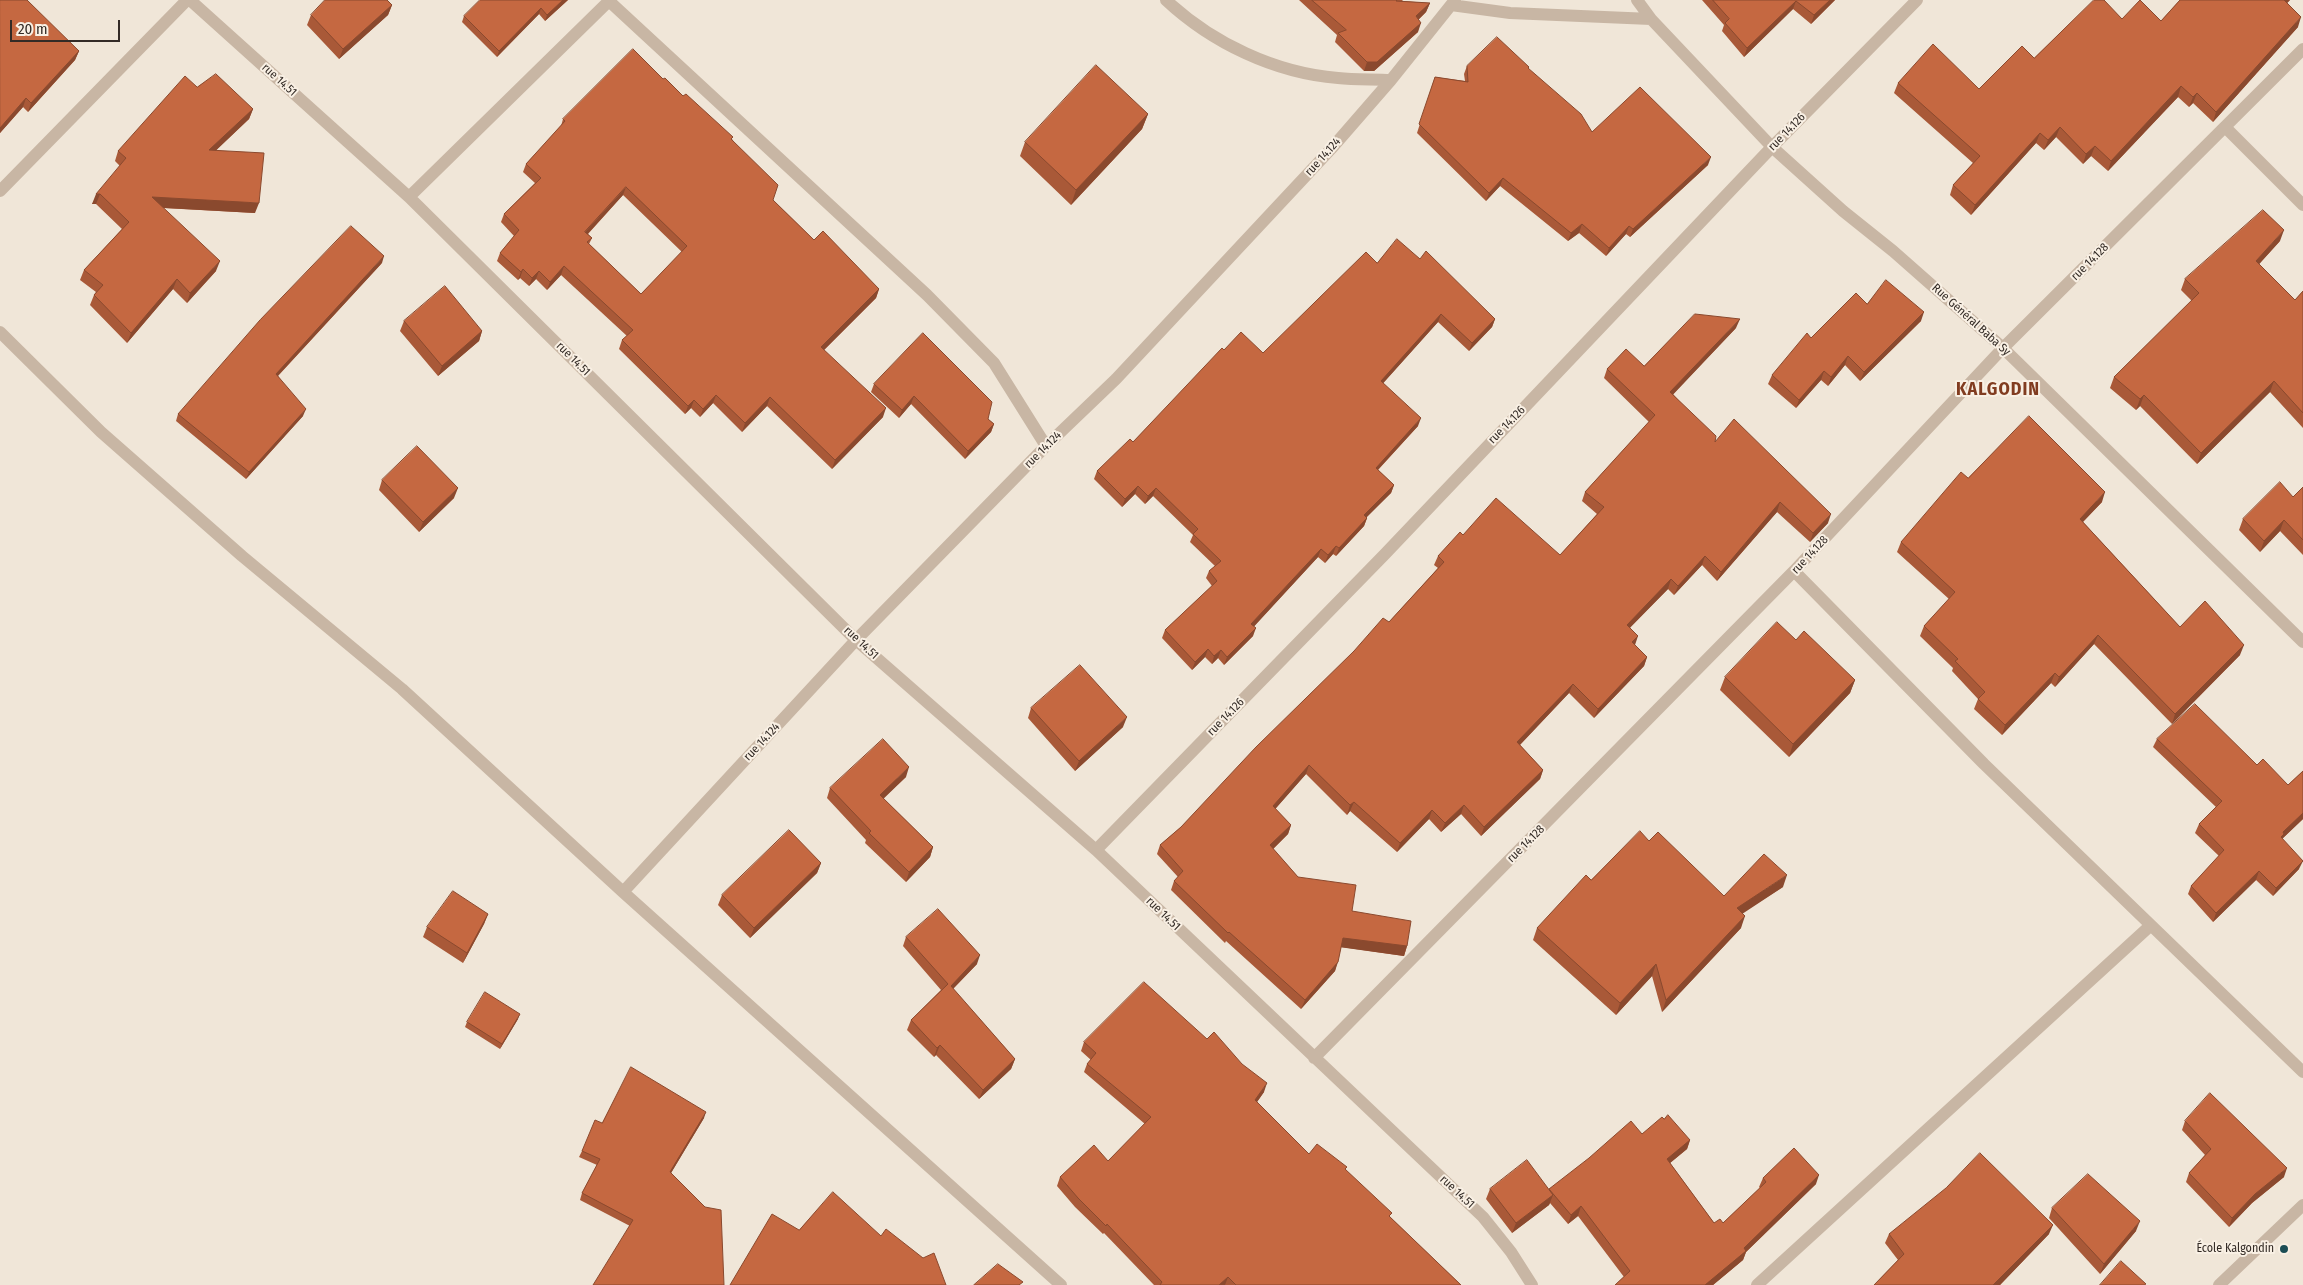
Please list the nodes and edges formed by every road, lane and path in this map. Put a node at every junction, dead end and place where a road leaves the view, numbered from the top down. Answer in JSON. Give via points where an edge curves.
{"nodes":[{"id":1,"x":189,"y":0,"type":"edge"},
{"id":2,"x":1166,"y":0,"type":"edge"},
{"id":3,"x":1637,"y":0,"type":"edge"},
{"id":4,"x":1917,"y":0,"type":"edge"},
{"id":5,"x":610,"y":1,"type":"edge"},
{"id":6,"x":1453,"y":2,"type":"edge"},
{"id":7,"x":1651,"y":19,"type":"junction"},
{"id":8,"x":2303,"y":49,"type":"edge"},
{"id":9,"x":1391,"y":80,"type":"junction"},
{"id":10,"x":2226,"y":128,"type":"junction"},
{"id":11,"x":1772,"y":147,"type":"junction"},
{"id":12,"x":0,"y":191,"type":"edge"},
{"id":13,"x":409,"y":196,"type":"junction"},
{"id":14,"x":2303,"y":206,"type":"edge"},
{"id":15,"x":0,"y":332,"type":"edge"},
{"id":16,"x":2003,"y":348,"type":"junction"},
{"id":17,"x":1046,"y":446,"type":"junction"},
{"id":18,"x":1794,"y":571,"type":"junction"},
{"id":19,"x":856,"y":640,"type":"junction"},
{"id":20,"x":2303,"y":642,"type":"edge"},
{"id":21,"x":1096,"y":850,"type":"junction"},
{"id":22,"x":623,"y":892,"type":"junction"},
{"id":23,"x":2150,"y":926,"type":"junction"},
{"id":24,"x":1314,"y":1058,"type":"junction"},
{"id":25,"x":2303,"y":1072,"type":"edge"},
{"id":26,"x":2303,"y":1205,"type":"edge"},
{"id":27,"x":1061,"y":1285,"type":"edge"},
{"id":28,"x":1532,"y":1285,"type":"edge"},
{"id":29,"x":1758,"y":1285,"type":"edge"},
{"id":30,"x":2220,"y":1285,"type":"edge"}],
"edges":[{"from":1,"to":12,"type":"street"},
{"from":1,"to":13,"type":"street","name":"rue 14.51"},
{"from":2,"to":9,"type":"street","via":[[1212,35],[1252,58],[1336,78]]},
{"from":3,"to":7,"type":"street","name":"Rue Général Baba Sy"},
{"from":4,"to":11,"type":"street","name":"rue 14.126"},
{"from":5,"to":13,"type":"street"},
{"from":5,"to":17,"type":"street","via":[[899,268],[975,343],[994,363]]},
{"from":6,"to":7,"type":"street","via":[[1510,13]]},
{"from":6,"to":9,"type":"street","name":"rue 14.124"},
{"from":7,"to":11,"type":"street","name":"Rue Général Baba Sy"},
{"from":8,"to":10,"type":"street","name":"rue 14.128"},
{"from":9,"to":17,"type":"street","name":"rue 14.124","via":[[1331,149],[1122,372]]},
{"from":10,"to":14,"type":"street"},
{"from":10,"to":16,"type":"street","name":"rue 14.128"},
{"from":11,"to":16,"type":"street","name":"Rue Général Baba Sy"},
{"from":11,"to":21,"type":"street","name":"rue 14.126","via":[[1385,554]]},
{"from":13,"to":19,"type":"street","name":"rue 14.51"},
{"from":15,"to":22,"type":"street","via":[[101,432],[242,556],[402,689]]},
{"from":16,"to":18,"type":"street","name":"rue 14.128"},
{"from":16,"to":20,"type":"street","name":"Rue Général Baba Sy"},
{"from":17,"to":19,"type":"street","name":"rue 14.124"},
{"from":18,"to":23,"type":"street","via":[[1984,764]]},
{"from":18,"to":24,"type":"street","name":"rue 14.128"},
{"from":19,"to":21,"type":"street","name":"rue 14.51"},
{"from":19,"to":22,"type":"street","name":"rue 14.124"},
{"from":21,"to":24,"type":"street","name":"rue 14.51"},
{"from":22,"to":27,"type":"street"},
{"from":23,"to":25,"type":"street"},
{"from":23,"to":29,"type":"street"},
{"from":24,"to":28,"type":"street","name":"rue 14.51","via":[[1483,1217]]},
{"from":26,"to":30,"type":"street"}]}
